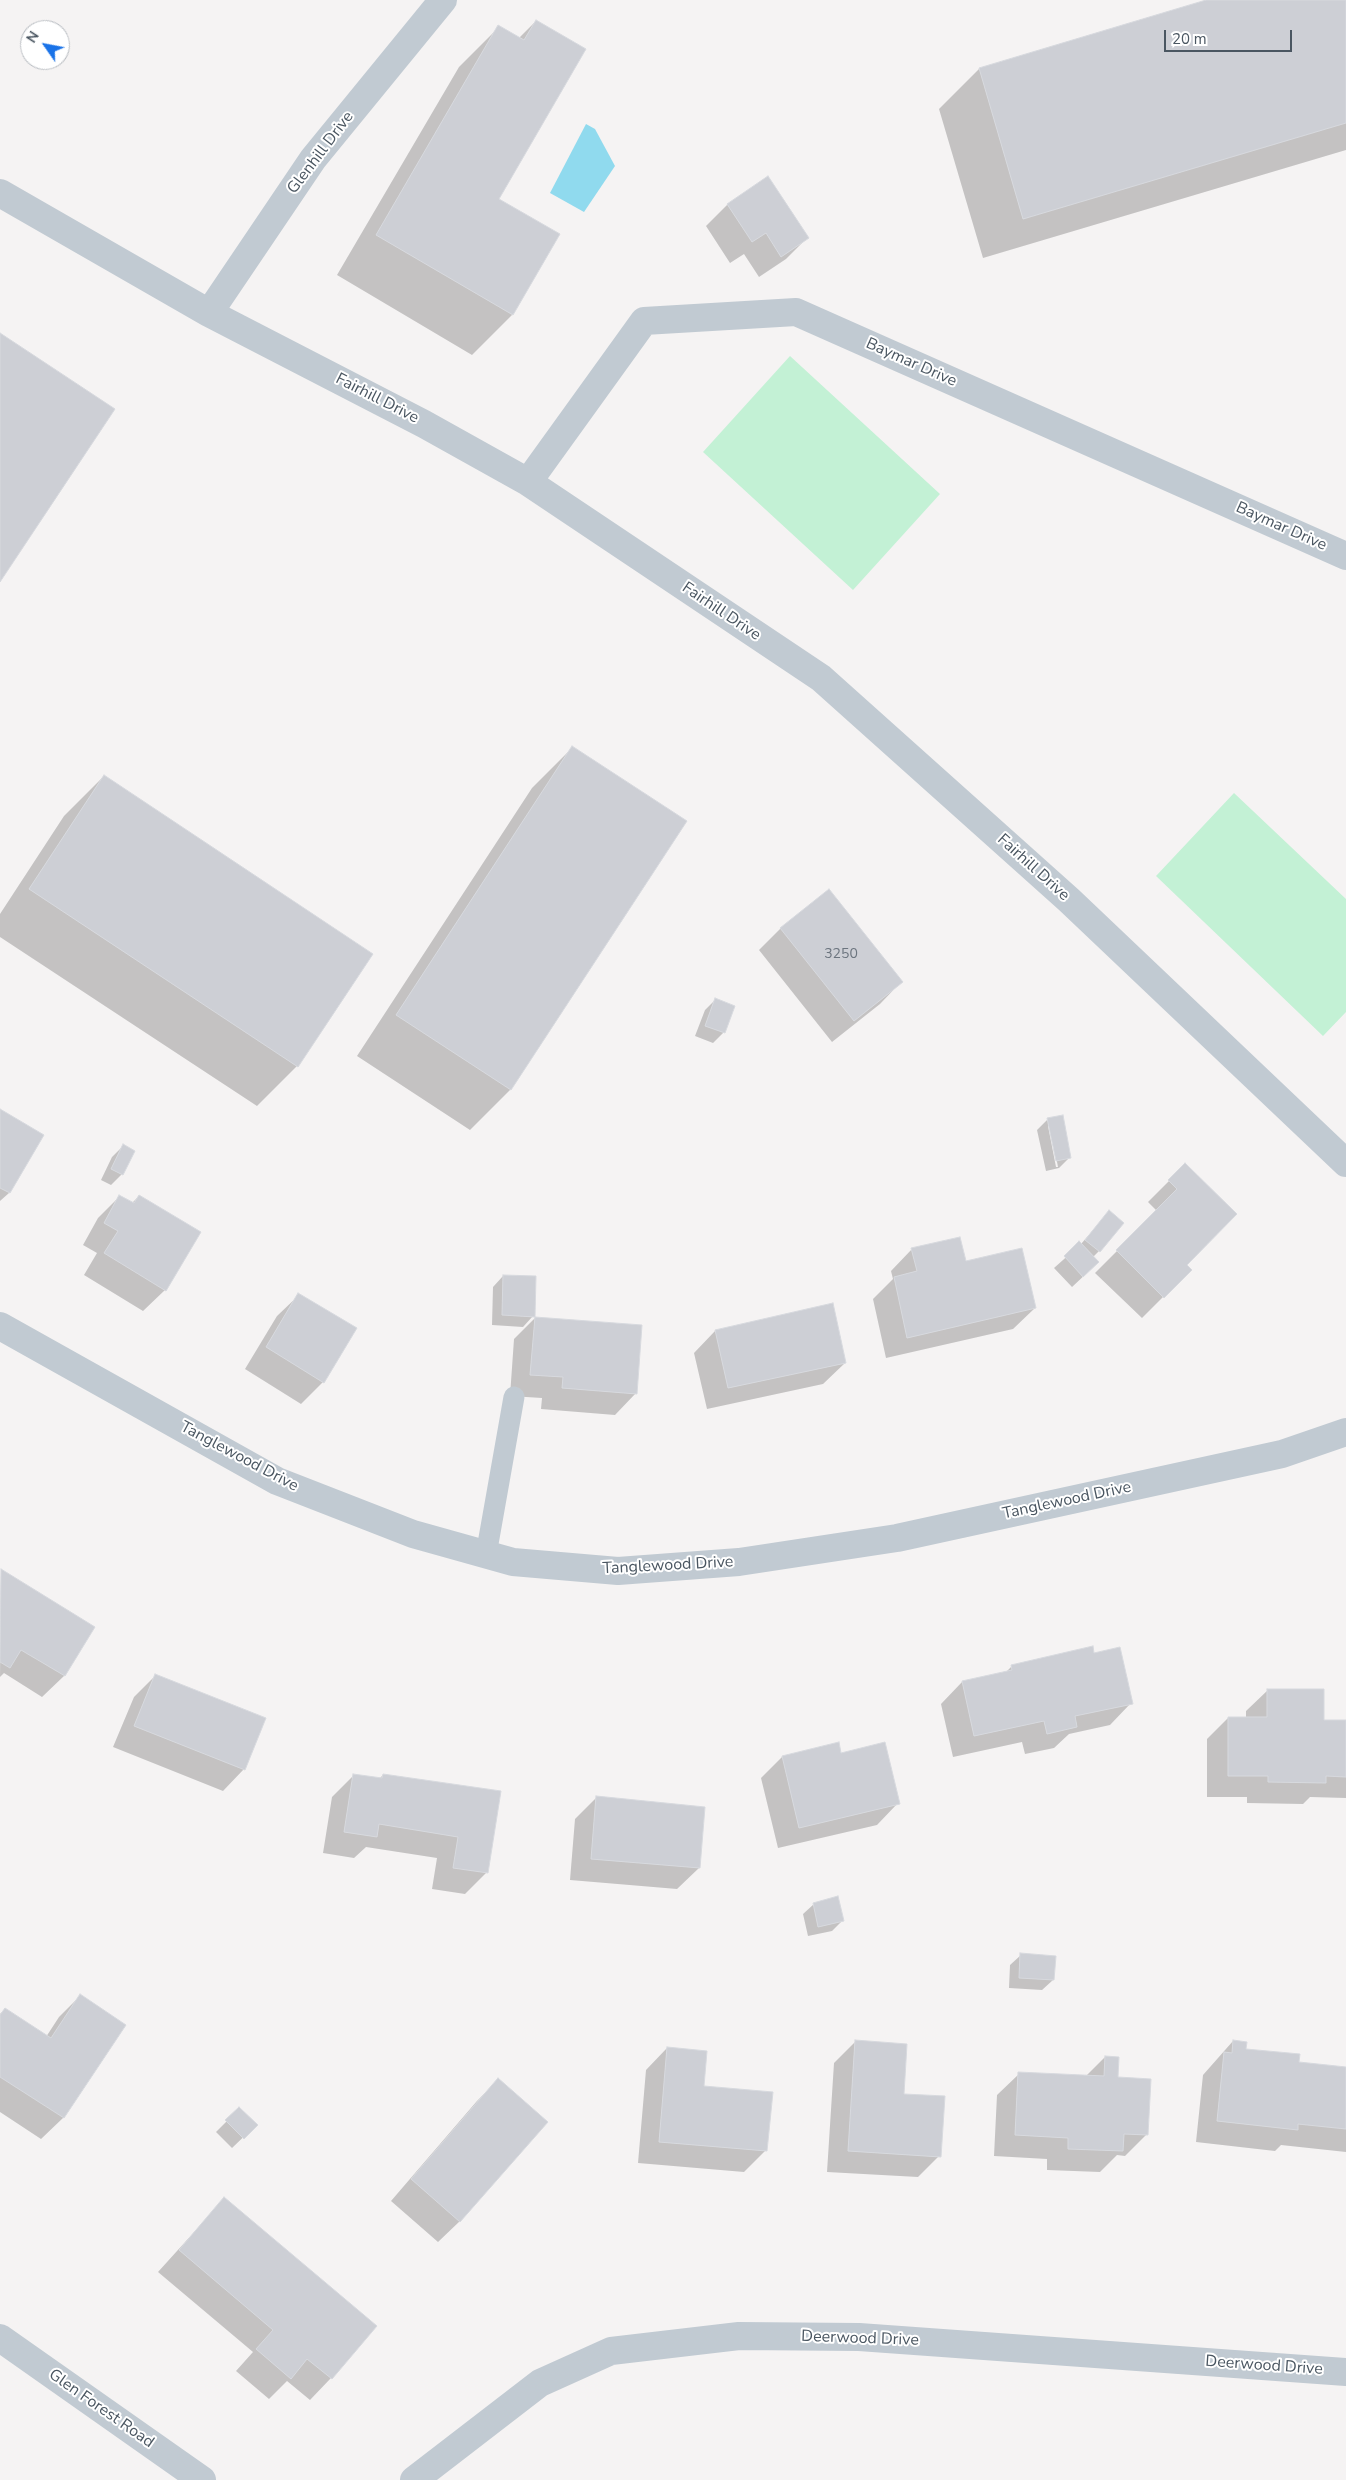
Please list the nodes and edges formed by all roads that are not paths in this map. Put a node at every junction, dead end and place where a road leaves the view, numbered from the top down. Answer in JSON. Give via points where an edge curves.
{"nodes":[{"id":1,"x":443,"y":0,"type":"edge"},
{"id":2,"x":0,"y":193,"type":"edge"},
{"id":3,"x":209,"y":313,"type":"junction"},
{"id":4,"x":528,"y":482,"type":"junction"},
{"id":5,"x":1346,"y":556,"type":"edge"},
{"id":6,"x":1346,"y":1163,"type":"edge"},
{"id":7,"x":0,"y":1326,"type":"edge"},
{"id":8,"x":514,"y":1397,"type":"dead end"},
{"id":9,"x":1346,"y":1432,"type":"edge"},
{"id":10,"x":486,"y":1554,"type":"junction"},
{"id":11,"x":0,"y":2338,"type":"edge"},
{"id":12,"x":1346,"y":2372,"type":"edge"},
{"id":13,"x":202,"y":2480,"type":"edge"},
{"id":14,"x":414,"y":2480,"type":"edge"}],
"edges":[{"from":1,"to":3,"type":"street","name":"Glenhill Drive","via":[[314,159]]},
{"from":2,"to":3,"type":"street","name":"Fairhill Drive"},
{"from":3,"to":4,"type":"street","name":"Fairhill Drive","via":[[424,424]]},
{"from":4,"to":5,"type":"street","name":"Baymar Drive","via":[[644,321],[796,312]]},
{"from":4,"to":6,"type":"street","name":"Fairhill Drive","via":[[821,678],[1068,900]]},
{"from":7,"to":10,"type":"street","name":"Tanglewood Drive","via":[[278,1481],[413,1534]]},
{"from":8,"to":10,"type":"lane"},
{"from":9,"to":10,"type":"street","name":"Tanglewood Drive","via":[[1282,1454],[907,1536],[738,1562],[618,1571],[513,1562]]},
{"from":11,"to":13,"type":"street","name":"Glen Forest Road"},
{"from":12,"to":14,"type":"street","name":"Deerwood Drive","via":[[860,2337],[739,2336],[611,2351],[540,2383]]}]}
